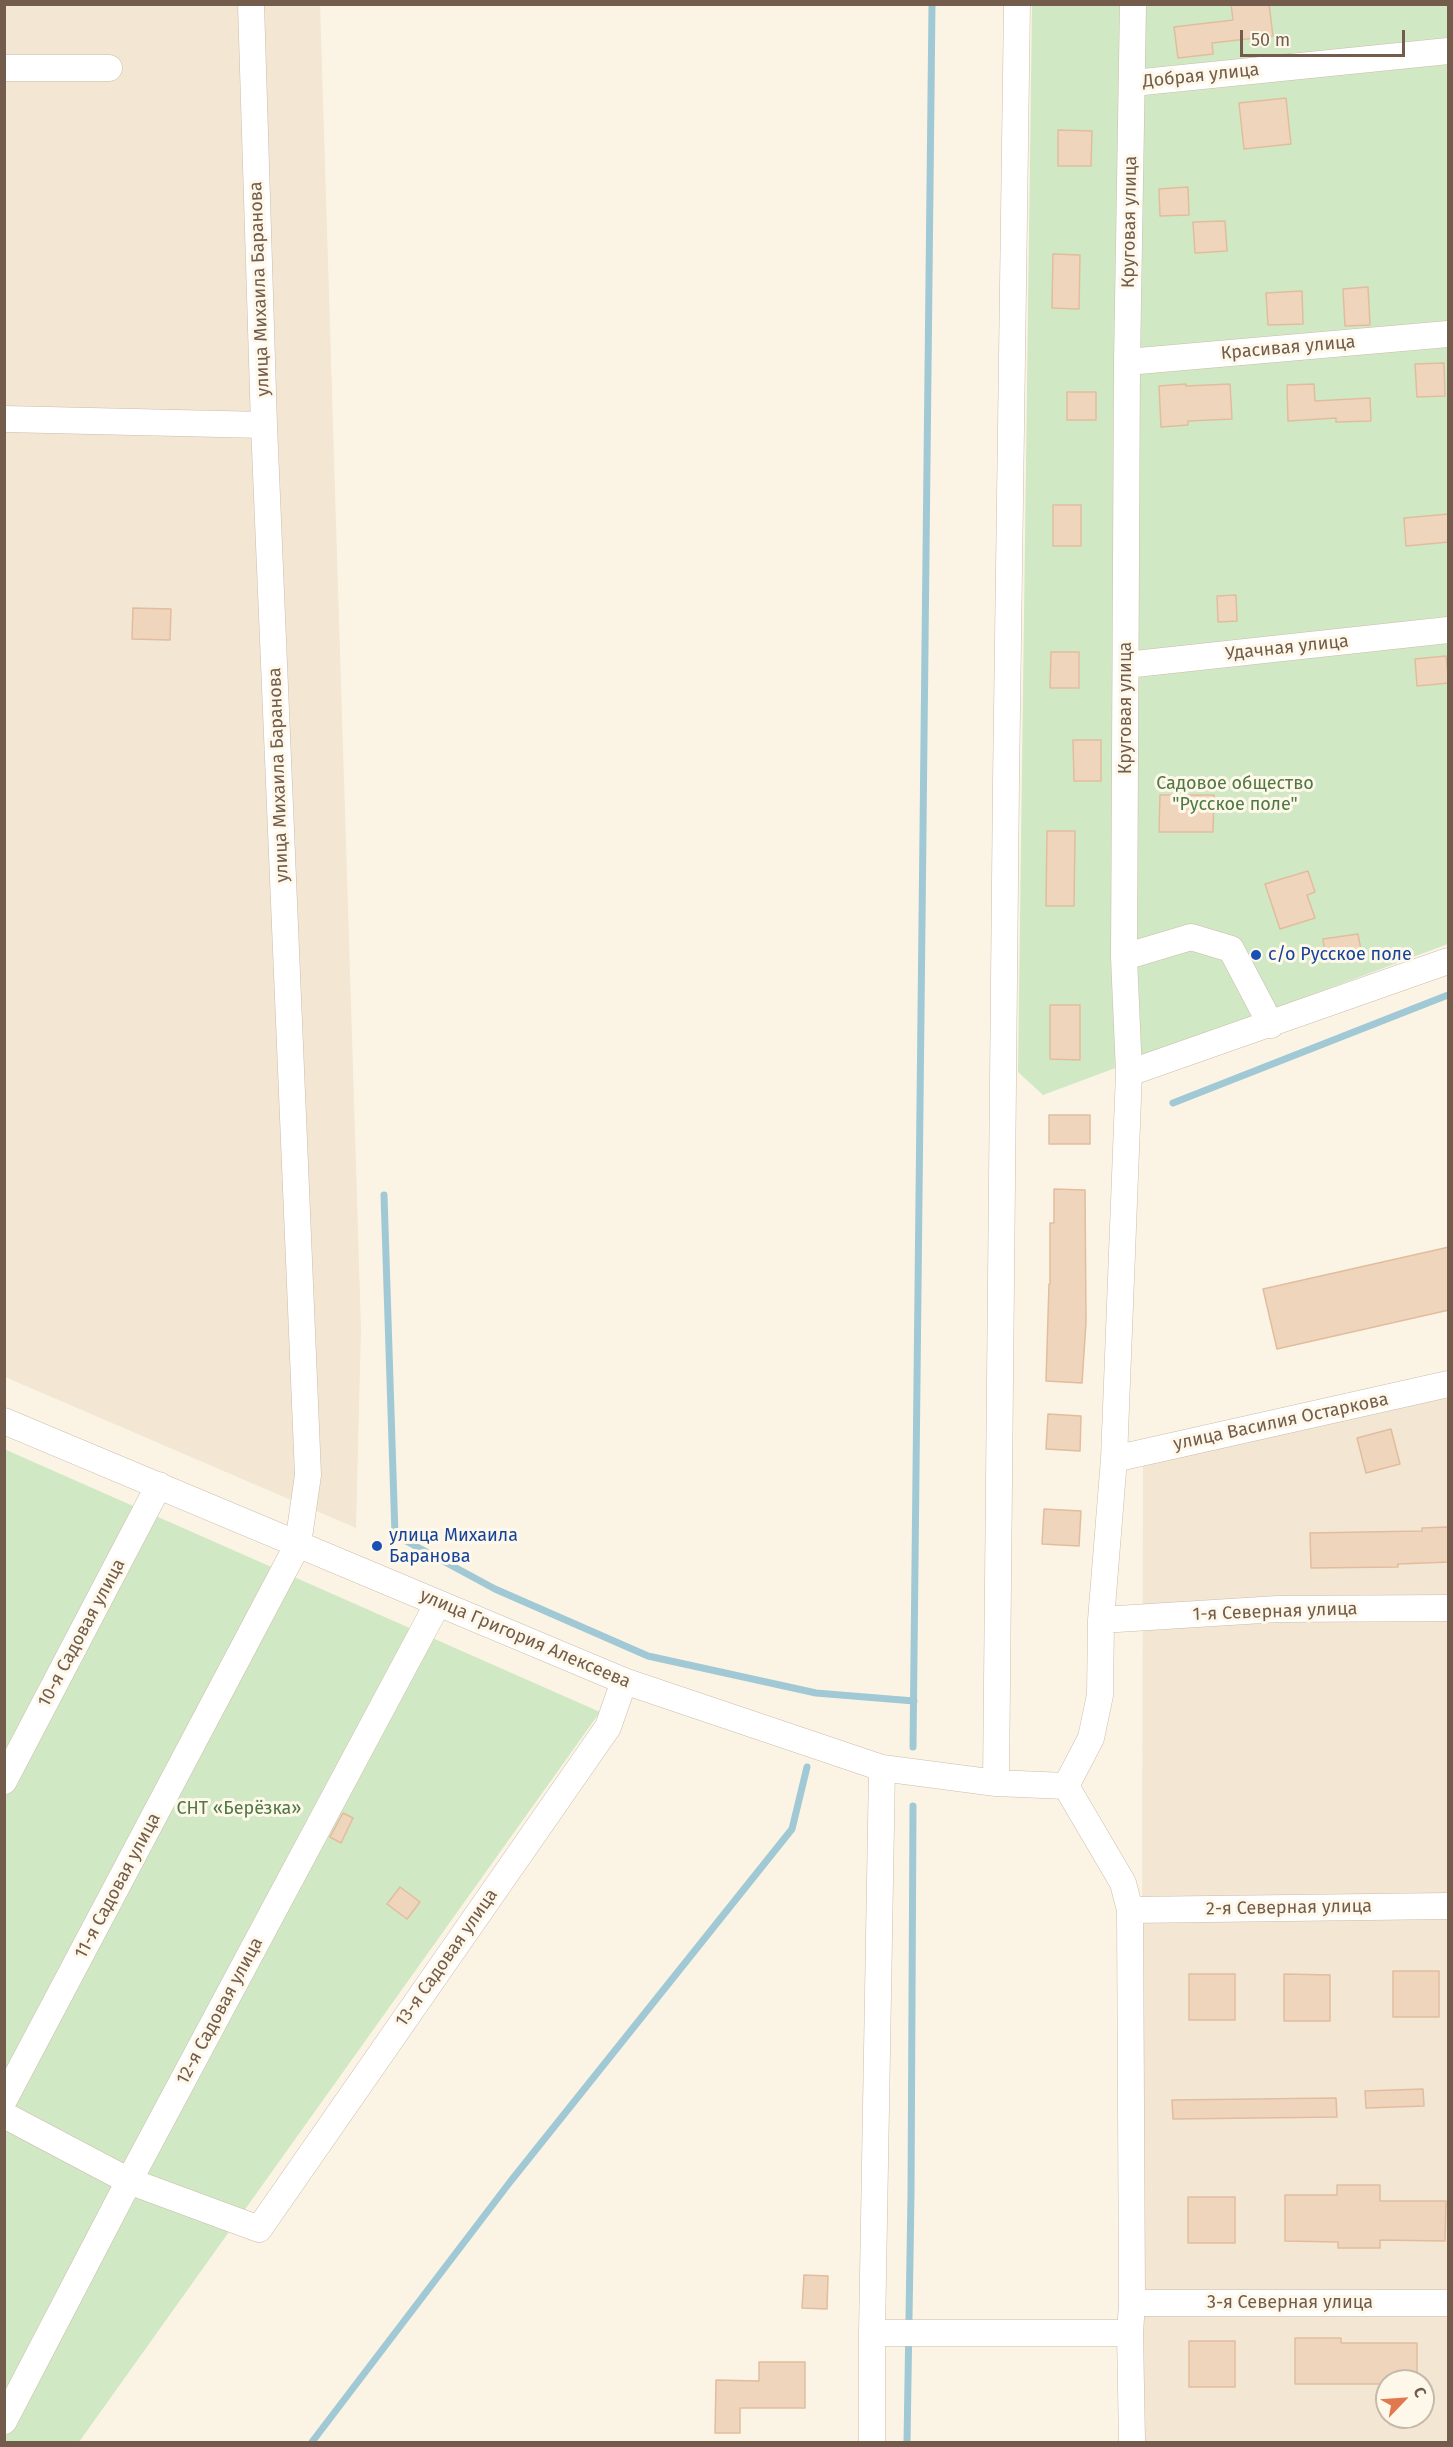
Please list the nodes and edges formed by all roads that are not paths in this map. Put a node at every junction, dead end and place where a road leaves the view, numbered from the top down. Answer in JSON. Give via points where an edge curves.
{"nodes":[{"id":1,"x":251,"y":4,"type":"edge"},
{"id":2,"x":1017,"y":4,"type":"edge"},
{"id":3,"x":1133,"y":4,"type":"edge"},
{"id":4,"x":1449,"y":51,"type":"edge"},
{"id":5,"x":4,"y":68,"type":"edge"},
{"id":6,"x":109,"y":68,"type":"dead end"},
{"id":7,"x":1133,"y":83,"type":"junction"},
{"id":8,"x":1449,"y":334,"type":"edge"},
{"id":9,"x":1127,"y":362,"type":"junction"},
{"id":10,"x":4,"y":418,"type":"edge"},
{"id":11,"x":264,"y":425,"type":"junction"},
{"id":12,"x":1449,"y":630,"type":"edge"},
{"id":13,"x":1126,"y":665,"type":"junction"},
{"id":14,"x":1124,"y":957,"type":"junction"},
{"id":15,"x":1449,"y":961,"type":"edge"},
{"id":16,"x":1271,"y":1025,"type":"junction"},
{"id":17,"x":1129,"y":1073,"type":"junction"},
{"id":18,"x":1449,"y":1384,"type":"edge"},
{"id":19,"x":6,"y":1425,"type":"edge"},
{"id":20,"x":1114,"y":1459,"type":"junction"},
{"id":21,"x":159,"y":1485,"type":"junction"},
{"id":22,"x":298,"y":1544,"type":"junction"},
{"id":23,"x":438,"y":1603,"type":"junction"},
{"id":24,"x":1449,"y":1608,"type":"edge"},
{"id":25,"x":1101,"y":1620,"type":"junction"},
{"id":26,"x":624,"y":1682,"type":"junction"},
{"id":27,"x":882,"y":1768,"type":"junction"},
{"id":28,"x":4,"y":1782,"type":"edge"},
{"id":29,"x":996,"y":1783,"type":"junction"},
{"id":30,"x":1066,"y":1785,"type":"junction"},
{"id":31,"x":1449,"y":1906,"type":"edge"},
{"id":32,"x":1130,"y":1910,"type":"junction"},
{"id":33,"x":4,"y":2100,"type":"edge"},
{"id":34,"x":4,"y":2115,"type":"edge"},
{"id":35,"x":129,"y":2181,"type":"junction"},
{"id":36,"x":1132,"y":2303,"type":"junction"},
{"id":37,"x":1449,"y":2304,"type":"edge"},
{"id":38,"x":872,"y":2333,"type":"junction"},
{"id":39,"x":1130,"y":2333,"type":"junction"},
{"id":40,"x":4,"y":2421,"type":"edge"},
{"id":41,"x":872,"y":2442,"type":"edge"},
{"id":42,"x":1132,"y":2442,"type":"edge"}],
"edges":[{"from":1,"to":11,"type":"street","name":"улица Михаила Баранова"},
{"from":2,"to":29,"type":"street"},
{"from":3,"to":7,"type":"street","name":"Круговая улица"},
{"from":4,"to":7,"type":"street","name":"Добрая улица"},
{"from":5,"to":6,"type":"street"},
{"from":7,"to":9,"type":"street","name":"Круговая улица"},
{"from":8,"to":9,"type":"street","name":"Красивая улица"},
{"from":9,"to":13,"type":"street","name":"Круговая улица"},
{"from":10,"to":11,"type":"street"},
{"from":11,"to":22,"type":"street","name":"улица Михаила Баранова","via":[[308,1475]]},
{"from":12,"to":13,"type":"street","name":"Удачная улица"},
{"from":13,"to":14,"type":"street","name":"Круговая улица"},
{"from":14,"to":16,"type":"street","via":[[1191,937],[1231,949]]},
{"from":14,"to":17,"type":"street","name":"Круговая улица"},
{"from":15,"to":16,"type":"street"},
{"from":16,"to":17,"type":"street"},
{"from":17,"to":20,"type":"street","name":"Круговая улица"},
{"from":18,"to":20,"type":"street","name":"улица Василия Остаркова"},
{"from":19,"to":21,"type":"street","name":"улица Григория Алексеева"},
{"from":20,"to":25,"type":"street","name":"Круговая улица"},
{"from":21,"to":22,"type":"street","name":"улица Григория Алексеева"},
{"from":21,"to":28,"type":"street","name":"10-я Садовая улица"},
{"from":22,"to":23,"type":"street","name":"улица Григория Алексеева"},
{"from":22,"to":33,"type":"street","name":"11-я Садовая улица"},
{"from":23,"to":26,"type":"street","name":"улица Григория Алексеева"},
{"from":23,"to":35,"type":"street","name":"12-я Садовая улица"},
{"from":24,"to":25,"type":"street","name":"1-я Северная улица","via":[[1278,1609]]},
{"from":25,"to":30,"type":"street","name":"Круговая улица","via":[[1100,1695],[1091,1738]]},
{"from":26,"to":27,"type":"street","name":"улица Григория Алексеева"},
{"from":26,"to":35,"type":"street","name":"13-я Садовая улица","via":[[608,1727],[259,2229]]},
{"from":27,"to":29,"type":"street","name":"улица Григория Алексеева"},
{"from":27,"to":38,"type":"street"},
{"from":29,"to":30,"type":"street","name":"улица Григория Алексеева"},
{"from":30,"to":32,"type":"street","via":[[1123,1883]]},
{"from":31,"to":32,"type":"street","name":"2-я Северная улица"},
{"from":32,"to":36,"type":"street"},
{"from":34,"to":35,"type":"street"},
{"from":35,"to":40,"type":"street","name":"12-я Садовая улица"},
{"from":36,"to":37,"type":"street","name":"3-я Северная улица"},
{"from":36,"to":39,"type":"street"},
{"from":38,"to":39,"type":"street"},
{"from":38,"to":41,"type":"street"},
{"from":39,"to":42,"type":"street"}]}
